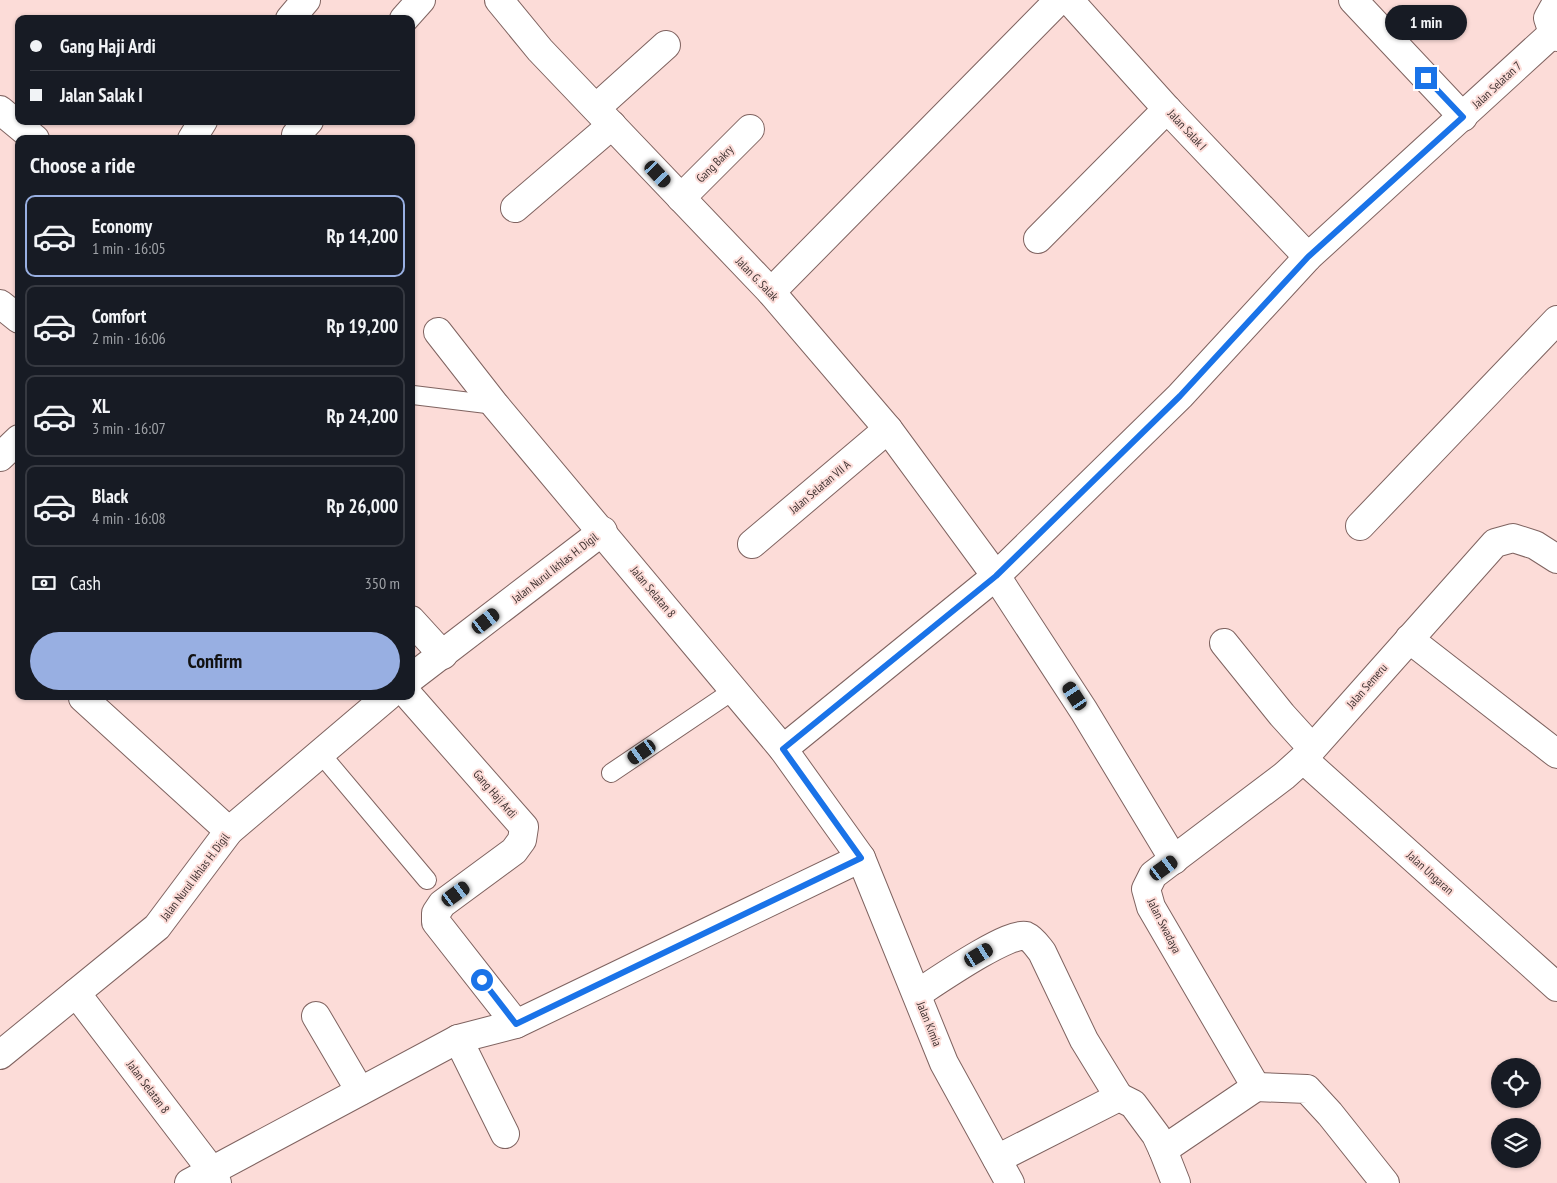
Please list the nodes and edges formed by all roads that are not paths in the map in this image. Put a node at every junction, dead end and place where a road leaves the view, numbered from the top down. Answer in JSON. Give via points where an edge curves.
{"nodes":[{"id":1,"x":306,"y":0,"type":"edge"},
{"id":2,"x":421,"y":0,"type":"edge"},
{"id":3,"x":499,"y":0,"type":"edge"},
{"id":4,"x":1058,"y":0,"type":"edge"},
{"id":5,"x":1069,"y":0,"type":"edge"},
{"id":6,"x":1353,"y":0,"type":"edge"},
{"id":7,"x":1557,"y":2,"type":"edge"},
{"id":8,"x":293,"y":15,"type":"edge"},
{"id":9,"x":408,"y":15,"type":"edge"},
{"id":10,"x":1555,"y":35,"type":"edge"},
{"id":11,"x":666,"y":46,"type":"dead end"},
{"id":12,"x":1167,"y":109,"type":"junction"},
{"id":13,"x":0,"y":110,"type":"edge"},
{"id":14,"x":604,"y":116,"type":"junction"},
{"id":15,"x":1463,"y":117,"type":"junction"},
{"id":16,"x":15,"y":122,"type":"edge"},
{"id":17,"x":18,"y":125,"type":"edge"},
{"id":18,"x":750,"y":129,"type":"dead end"},
{"id":19,"x":30,"y":135,"type":"edge"},
{"id":20,"x":681,"y":198,"type":"junction"},
{"id":21,"x":515,"y":208,"type":"dead end"},
{"id":22,"x":1038,"y":240,"type":"dead end"},
{"id":23,"x":1308,"y":257,"type":"junction"},
{"id":24,"x":771,"y":292,"type":"junction"},
{"id":25,"x":0,"y":304,"type":"edge"},
{"id":26,"x":15,"y":316,"type":"edge"},
{"id":27,"x":1557,"y":320,"type":"edge"},
{"id":28,"x":438,"y":332,"type":"dead end"},
{"id":29,"x":415,"y":395,"type":"edge"},
{"id":30,"x":495,"y":404,"type":"junction"},
{"id":31,"x":888,"y":429,"type":"junction"},
{"id":32,"x":15,"y":443,"type":"edge"},
{"id":33,"x":0,"y":457,"type":"edge"},
{"id":34,"x":1360,"y":526,"type":"dead end"},
{"id":35,"x":603,"y":531,"type":"junction"},
{"id":36,"x":752,"y":544,"type":"dead end"},
{"id":37,"x":1557,"y":559,"type":"edge"},
{"id":38,"x":996,"y":576,"type":"junction"},
{"id":39,"x":415,"y":624,"type":"edge"},
{"id":40,"x":1409,"y":639,"type":"junction"},
{"id":41,"x":1224,"y":642,"type":"dead end"},
{"id":42,"x":443,"y":655,"type":"junction"},
{"id":43,"x":415,"y":675,"type":"edge"},
{"id":44,"x":734,"y":690,"type":"junction"},
{"id":45,"x":85,"y":700,"type":"edge"},
{"id":46,"x":383,"y":700,"type":"edge"},
{"id":47,"x":413,"y":700,"type":"edge"},
{"id":48,"x":783,"y":749,"type":"junction"},
{"id":49,"x":321,"y":754,"type":"junction"},
{"id":50,"x":1308,"y":754,"type":"junction"},
{"id":51,"x":1557,"y":754,"type":"edge"},
{"id":52,"x":612,"y":773,"type":"dead end"},
{"id":53,"x":230,"y":831,"type":"junction"},
{"id":54,"x":861,"y":858,"type":"junction"},
{"id":55,"x":1174,"y":860,"type":"junction"},
{"id":56,"x":427,"y":880,"type":"dead end"},
{"id":57,"x":1557,"y":987,"type":"edge"},
{"id":58,"x":76,"y":993,"type":"junction"},
{"id":59,"x":916,"y":994,"type":"junction"},
{"id":60,"x":316,"y":1016,"type":"dead end"},
{"id":61,"x":516,"y":1024,"type":"junction"},
{"id":62,"x":458,"y":1039,"type":"junction"},
{"id":63,"x":0,"y":1055,"type":"edge"},
{"id":64,"x":1256,"y":1087,"type":"junction"},
{"id":65,"x":360,"y":1091,"type":"junction"},
{"id":66,"x":1119,"y":1097,"type":"junction"},
{"id":67,"x":504,"y":1134,"type":"dead end"},
{"id":68,"x":1164,"y":1150,"type":"junction"},
{"id":69,"x":997,"y":1159,"type":"junction"},
{"id":70,"x":206,"y":1179,"type":"edge"},
{"id":71,"x":1010,"y":1183,"type":"edge"},
{"id":72,"x":1176,"y":1183,"type":"edge"},
{"id":73,"x":1385,"y":1183,"type":"edge"}],
"edges":[{"from":1,"to":8,"type":"street"},
{"from":2,"to":9,"type":"street"},
{"from":3,"to":14,"type":"street","name":"Jalan G. Salak","via":[[540,50]]},
{"from":4,"to":24,"type":"street"},
{"from":5,"to":12,"type":"street","name":"Jalan Salak I"},
{"from":6,"to":15,"type":"street"},
{"from":7,"to":10,"type":"street","via":[[1548,18]]},
{"from":10,"to":15,"type":"street","name":"Jalan Selatan 7"},
{"from":11,"to":14,"type":"street"},
{"from":12,"to":22,"type":"street"},
{"from":12,"to":23,"type":"street","name":"Jalan Salak I"},
{"from":13,"to":16,"type":"street"},
{"from":14,"to":20,"type":"street","name":"Jalan G. Salak"},
{"from":14,"to":21,"type":"street"},
{"from":15,"to":23,"type":"street","name":"Jalan Selatan 7"},
{"from":17,"to":19,"type":"street"},
{"from":18,"to":20,"type":"street","name":"Gang Bakry"},
{"from":20,"to":24,"type":"street","name":"Jalan G. Salak"},
{"from":23,"to":38,"type":"street","name":"Jalan Selatan 7","via":[[1180,396]]},
{"from":24,"to":31,"type":"street","name":"Jalan G. Salak"},
{"from":25,"to":26,"type":"street"},
{"from":27,"to":34,"type":"street"},
{"from":28,"to":30,"type":"street","name":"Jalan Selatan 8"},
{"from":29,"to":30,"type":"lane"},
{"from":30,"to":35,"type":"street","name":"Jalan Selatan 8"},
{"from":31,"to":36,"type":"street","name":"Jalan Selatan VII A"},
{"from":31,"to":38,"type":"street","name":"Jalan G. Salak"},
{"from":32,"to":33,"type":"street"},
{"from":35,"to":42,"type":"street","name":"Jalan Nurul Ikhlas H. Digil"},
{"from":35,"to":44,"type":"street","name":"Jalan Selatan 8"},
{"from":37,"to":40,"type":"street","name":"Jalan Semeru","via":[[1535,544],[1513,538],[1495,543]]},
{"from":38,"to":48,"type":"street","name":"Jalan Selatan 7"},
{"from":38,"to":55,"type":"street","via":[[1084,711]]},
{"from":39,"to":42,"type":"street"},
{"from":40,"to":50,"type":"street","name":"Jalan Semeru"},
{"from":40,"to":51,"type":"street"},
{"from":41,"to":50,"type":"street","name":"Jalan Ungaran","via":[[1282,715]]},
{"from":42,"to":43,"type":"street","name":"Jalan Nurul Ikhlas H. Digil"},
{"from":44,"to":48,"type":"street","name":"Jalan Selatan 8"},
{"from":44,"to":52,"type":"lane"},
{"from":45,"to":53,"type":"street"},
{"from":46,"to":49,"type":"street","name":"Jalan Nurul Ikhlas H. Digil"},
{"from":47,"to":61,"type":"street","name":"Gang Haji Ardi","via":[[524,827],[522,840],[514,851],[442,904],[436,912],[436,922]]},
{"from":48,"to":54,"type":"street","name":"Jalan Selatan 8"},
{"from":49,"to":53,"type":"street","name":"Jalan Nurul Ikhlas H. Digil"},
{"from":49,"to":56,"type":"lane"},
{"from":50,"to":55,"type":"street","name":"Jalan Semeru"},
{"from":50,"to":57,"type":"street","name":"Jalan Ungaran"},
{"from":53,"to":58,"type":"street","name":"Jalan Nurul Ikhlas H. Digil","via":[[157,927]]},
{"from":54,"to":59,"type":"street","name":"Jalan Kimia"},
{"from":54,"to":61,"type":"street"},
{"from":55,"to":64,"type":"street","name":"Jalan Swadaya","via":[[1153,875],[1146,889],[1151,907]]},
{"from":58,"to":63,"type":"street","name":"Jalan Nurul Ikhlas H. Digil"},
{"from":58,"to":70,"type":"street","name":"Jalan Selatan 8"},
{"from":59,"to":66,"type":"street","via":[[994,946],[1016,936],[1033,940],[1042,952],[1084,1040]]},
{"from":59,"to":69,"type":"street","name":"Jalan Kimia","via":[[944,1063]]},
{"from":60,"to":65,"type":"street"},
{"from":61,"to":62,"type":"street"},
{"from":62,"to":65,"type":"street"},
{"from":62,"to":67,"type":"street"},
{"from":64,"to":68,"type":"street"},
{"from":64,"to":73,"type":"street","via":[[1307,1089]]},
{"from":65,"to":70,"type":"street"},
{"from":66,"to":68,"type":"street","via":[[1133,1104]]},
{"from":66,"to":69,"type":"street"},
{"from":68,"to":72,"type":"street"},
{"from":69,"to":71,"type":"street","name":"Jalan Kimia"}]}
